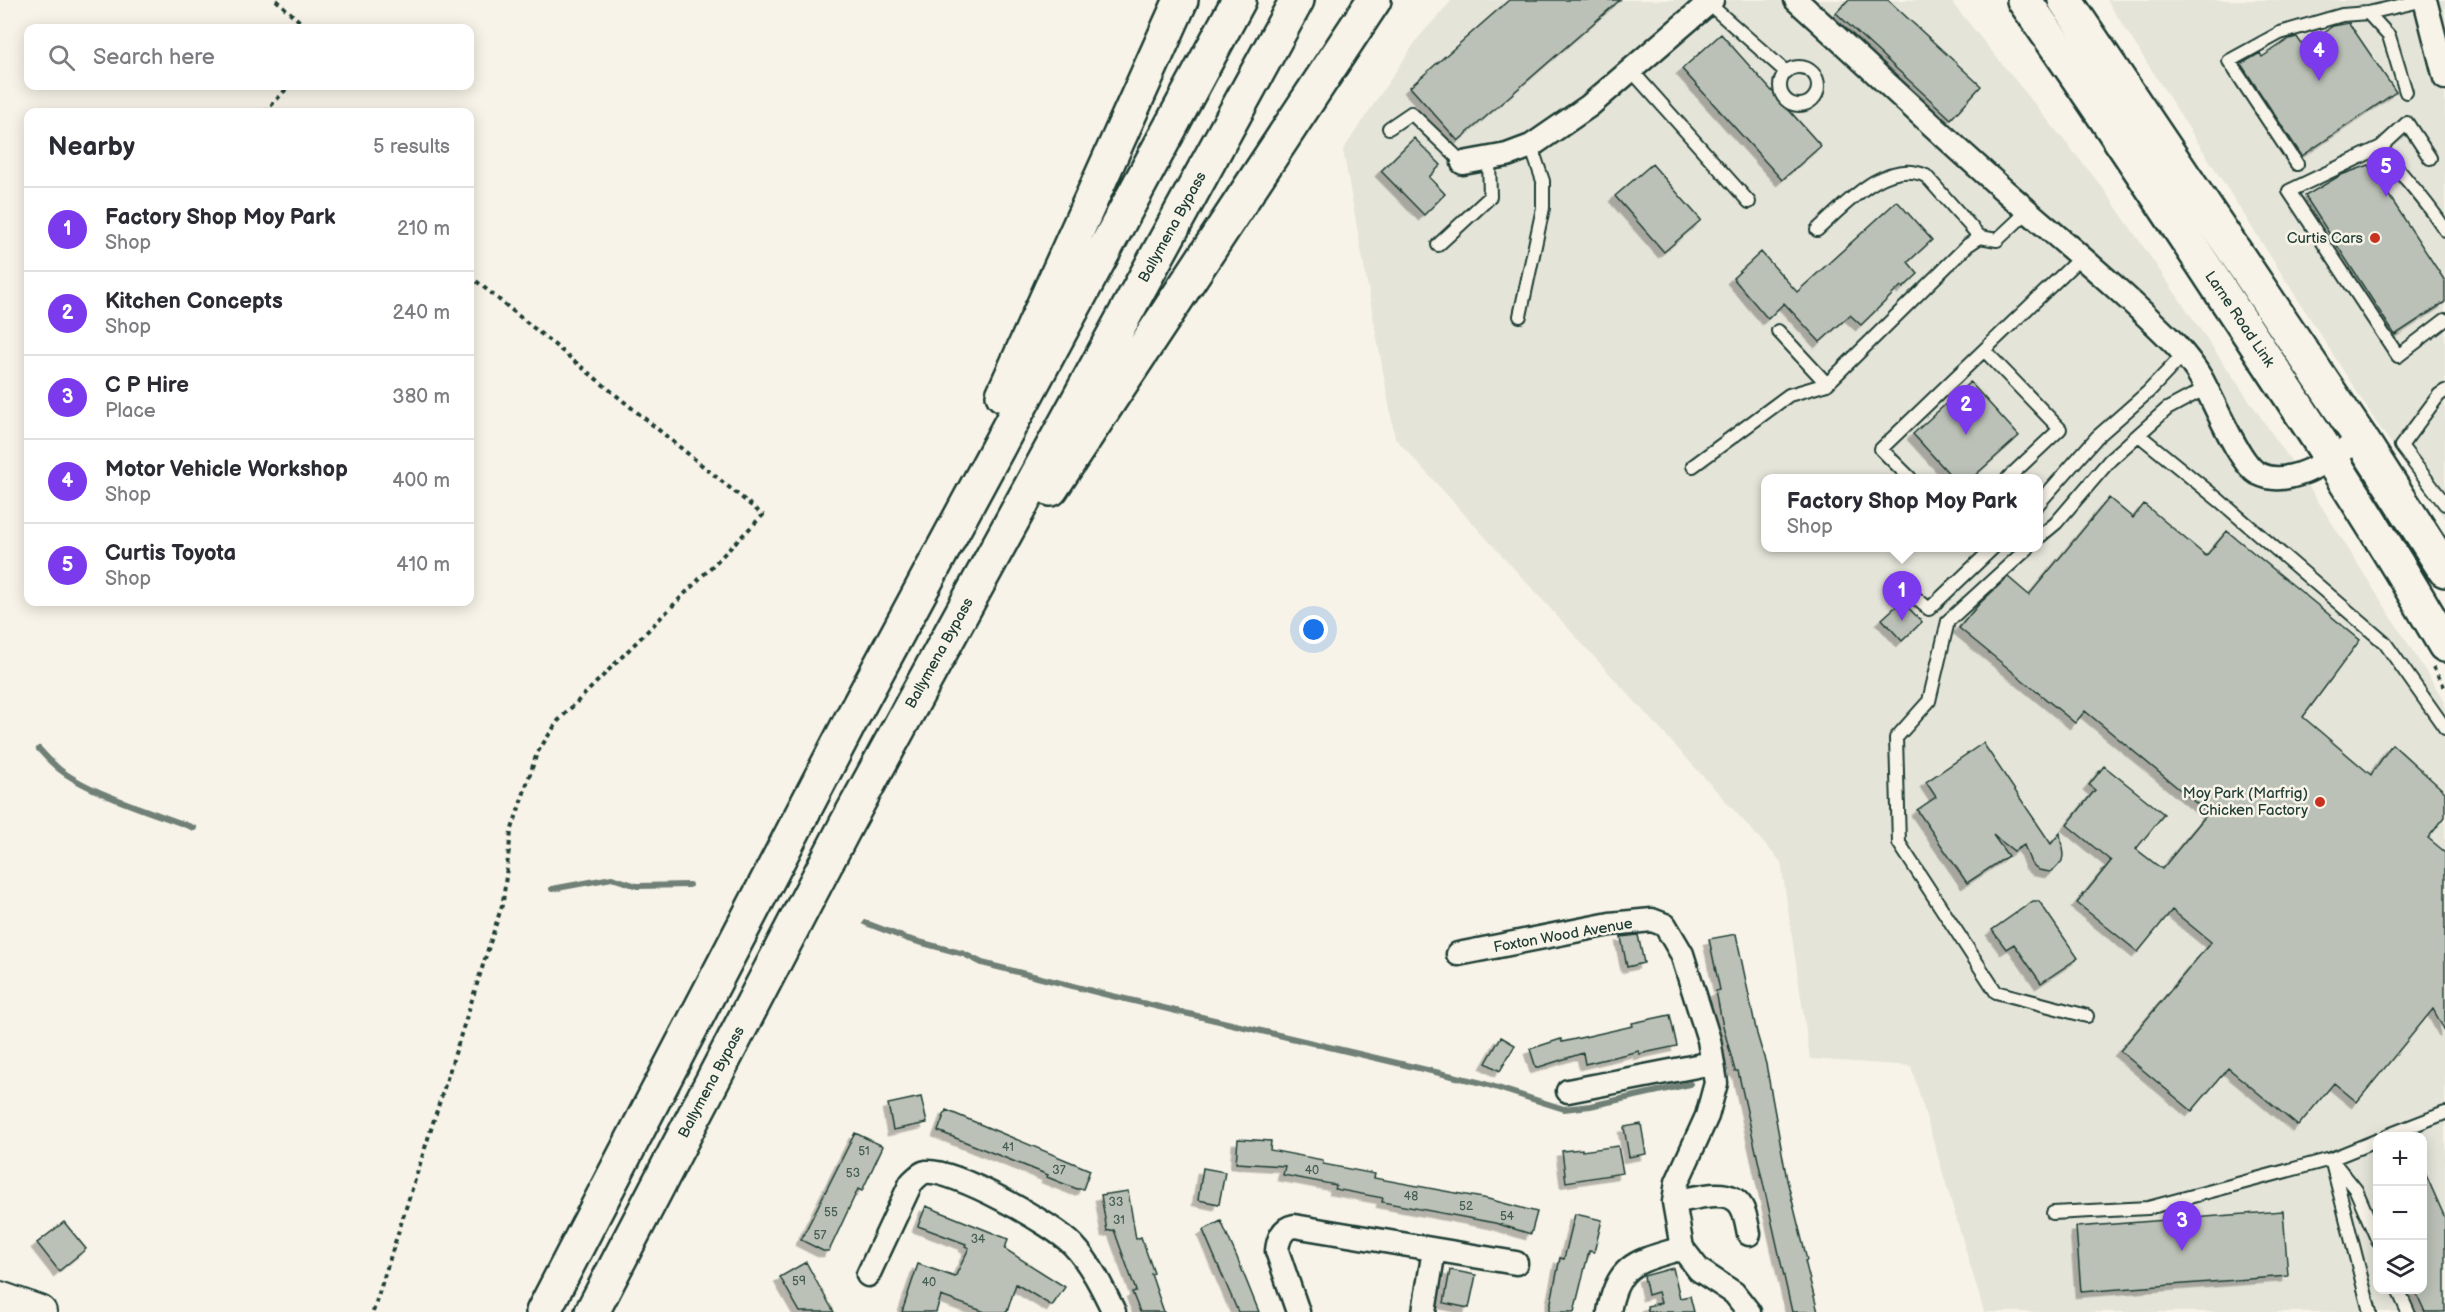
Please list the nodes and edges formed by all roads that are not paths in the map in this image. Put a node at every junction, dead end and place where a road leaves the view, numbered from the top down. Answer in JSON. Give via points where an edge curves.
{"nodes":[{"id":1,"x":1181,"y":0,"type":"edge"},
{"id":2,"x":1239,"y":0,"type":"edge"},
{"id":3,"x":1297,"y":0,"type":"edge"},
{"id":4,"x":1374,"y":0,"type":"edge"},
{"id":5,"x":1796,"y":0,"type":"edge"},
{"id":6,"x":2024,"y":0,"type":"edge"},
{"id":7,"x":2065,"y":0,"type":"edge"},
{"id":8,"x":2425,"y":0,"type":"edge"},
{"id":9,"x":1710,"y":2,"type":"edge"},
{"id":10,"x":2368,"y":13,"type":"junction"},
{"id":11,"x":1631,"y":70,"type":"junction"},
{"id":12,"x":1786,"y":72,"type":"dead end"},
{"id":13,"x":2445,"y":78,"type":"edge"},
{"id":14,"x":2406,"y":92,"type":"dead end"},
{"id":15,"x":1389,"y":128,"type":"dead end"},
{"id":16,"x":1531,"y":146,"type":"junction"},
{"id":17,"x":2381,"y":147,"type":"junction"},
{"id":18,"x":2430,"y":158,"type":"dead end"},
{"id":19,"x":1489,"y":159,"type":"junction"},
{"id":20,"x":1463,"y":164,"type":"joint"},
{"id":21,"x":2296,"y":164,"type":"dead end"},
{"id":22,"x":1749,"y":202,"type":"dead end"},
{"id":23,"x":2445,"y":203,"type":"edge"},
{"id":24,"x":2028,"y":211,"type":"junction"},
{"id":25,"x":2434,"y":211,"type":"junction"},
{"id":26,"x":1817,"y":230,"type":"dead end"},
{"id":27,"x":2445,"y":230,"type":"edge"},
{"id":28,"x":1980,"y":237,"type":"junction"},
{"id":29,"x":1438,"y":245,"type":"dead end"},
{"id":30,"x":2081,"y":257,"type":"junction"},
{"id":31,"x":1520,"y":315,"type":"dead end"},
{"id":32,"x":2445,"y":320,"type":"edge"},
{"id":33,"x":1778,"y":331,"type":"dead end"},
{"id":34,"x":1985,"y":351,"type":"junction"},
{"id":35,"x":2184,"y":354,"type":"junction"},
{"id":36,"x":1827,"y":384,"type":"junction"},
{"id":37,"x":2206,"y":388,"type":"junction"},
{"id":38,"x":2445,"y":392,"type":"edge"},
{"id":39,"x":2139,"y":435,"type":"junction"},
{"id":40,"x":2361,"y":439,"type":"junction"},
{"id":41,"x":2332,"y":458,"type":"junction"},
{"id":42,"x":1693,"y":466,"type":"dead end"},
{"id":43,"x":1906,"y":474,"type":"edge"},
{"id":44,"x":2012,"y":474,"type":"edge"},
{"id":45,"x":2043,"y":498,"type":"edge"},
{"id":46,"x":2445,"y":504,"type":"edge"},
{"id":47,"x":2420,"y":531,"type":"junction"},
{"id":48,"x":2043,"y":534,"type":"edge"},
{"id":49,"x":1989,"y":552,"type":"edge"},
{"id":50,"x":2024,"y":552,"type":"edge"},
{"id":51,"x":2445,"y":559,"type":"edge"},
{"id":52,"x":2445,"y":570,"type":"edge"},
{"id":53,"x":1901,"y":586,"type":"dead end"},
{"id":54,"x":2445,"y":645,"type":"edge"},
{"id":55,"x":2445,"y":728,"type":"edge"},
{"id":56,"x":847,"y":823,"type":"junction"},
{"id":57,"x":1458,"y":954,"type":"dead end"},
{"id":58,"x":718,"y":972,"type":"junction"},
{"id":59,"x":2087,"y":1016,"type":"dead end"},
{"id":60,"x":1712,"y":1063,"type":"junction"},
{"id":61,"x":1568,"y":1091,"type":"dead end"},
{"id":62,"x":2445,"y":1113,"type":"edge"},
{"id":63,"x":2398,"y":1132,"type":"edge"},
{"id":64,"x":2373,"y":1142,"type":"edge"},
{"id":65,"x":2331,"y":1159,"type":"junction"},
{"id":66,"x":1674,"y":1202,"type":"junction"},
{"id":67,"x":2053,"y":1214,"type":"dead end"},
{"id":68,"x":1749,"y":1234,"type":"dead end"},
{"id":69,"x":2378,"y":1240,"type":"edge"},
{"id":70,"x":1682,"y":1248,"type":"junction"},
{"id":71,"x":1434,"y":1250,"type":"junction"},
{"id":72,"x":1516,"y":1263,"type":"dead end"},
{"id":73,"x":868,"y":1275,"type":"dead end"},
{"id":74,"x":2400,"y":1294,"type":"edge"},
{"id":75,"x":0,"y":1298,"type":"edge"},
{"id":76,"x":40,"y":1312,"type":"edge"},
{"id":77,"x":543,"y":1312,"type":"edge"},
{"id":78,"x":592,"y":1312,"type":"edge"},
{"id":79,"x":1114,"y":1312,"type":"edge"},
{"id":80,"x":1298,"y":1312,"type":"edge"},
{"id":81,"x":1424,"y":1312,"type":"edge"},
{"id":82,"x":1609,"y":1312,"type":"edge"},
{"id":83,"x":1749,"y":1312,"type":"edge"},
{"id":84,"x":2370,"y":1312,"type":"edge"},
{"id":85,"x":2408,"y":1312,"type":"edge"}],
"edges":[{"from":1,"to":58,"type":"main road","via":[[1019,363]]},
{"from":2,"to":58,"type":"main road"},
{"from":3,"to":56,"type":"main road","name":"Ballymena Bypass"},
{"from":4,"to":56,"type":"main road","via":[[983,589]]},
{"from":5,"to":24,"type":"street"},
{"from":6,"to":41,"type":"main road","name":"Larne Road Link"},
{"from":7,"to":40,"type":"main road"},
{"from":8,"to":10,"type":"lane"},
{"from":8,"to":13,"type":"street"},
{"from":9,"to":11,"type":"street"},
{"from":9,"to":12,"type":"lane"},
{"from":10,"to":14,"type":"lane","via":[[2389,36]]},
{"from":10,"to":21,"type":"lane","via":[[2342,15],[2280,33],[2229,61]]},
{"from":11,"to":16,"type":"street","via":[[1589,106]]},
{"from":11,"to":22,"type":"lane"},
{"from":15,"to":20,"type":"lane","via":[[1412,113]]},
{"from":16,"to":19,"type":"street"},
{"from":16,"to":31,"type":"lane","via":[[1543,181],[1543,208]]},
{"from":17,"to":18,"type":"lane","via":[[2407,123]]},
{"from":17,"to":25,"type":"lane"},
{"from":17,"to":32,"type":"lane","via":[[2289,190],[2398,356]]},
{"from":19,"to":20,"type":"street"},
{"from":19,"to":29,"type":"lane","via":[[1490,197]]},
{"from":23,"to":25,"type":"lane"},
{"from":24,"to":28,"type":"lane","via":[[1997,240]]},
{"from":24,"to":30,"type":"street"},
{"from":25,"to":27,"type":"lane"},
{"from":26,"to":28,"type":"lane","via":[[1866,186],[1901,171],[1916,171],[1926,176]]},
{"from":28,"to":36,"type":"lane"},
{"from":30,"to":34,"type":"lane"},
{"from":30,"to":35,"type":"street"},
{"from":33,"to":36,"type":"lane"},
{"from":34,"to":43,"type":"lane","via":[[1881,449]]},
{"from":34,"to":44,"type":"lane","via":[[2060,429]]},
{"from":35,"to":37,"type":"street"},
{"from":35,"to":45,"type":"lane","via":[[2097,437]]},
{"from":36,"to":42,"type":"lane","via":[[1789,395]]},
{"from":37,"to":39,"type":"lane","via":[[2167,409]]},
{"from":37,"to":41,"type":"street","via":[[2242,456],[2257,474],[2291,478]]},
{"from":38,"to":46,"type":"lane","via":[[2401,446]]},
{"from":39,"to":48,"type":"lane","via":[[2110,460]]},
{"from":39,"to":55,"type":"lane","via":[[2385,643]]},
{"from":40,"to":41,"type":"street"},
{"from":40,"to":47,"type":"main road"},
{"from":41,"to":54,"type":"main road","name":"Larne Road Link"},
{"from":47,"to":51,"type":"street"},
{"from":47,"to":52,"type":"main road"},
{"from":49,"to":53,"type":"lane","via":[[1929,609]]},
{"from":50,"to":59,"type":"lane","via":[[1948,621],[1929,701],[1896,738],[1899,843],[1996,992]]},
{"from":56,"to":78,"type":"main road","name":"Ballymena Bypass"},
{"from":57,"to":60,"type":"street","name":"Foxton Wood Avenue","via":[[1610,924],[1652,920],[1665,925],[1682,954],[1709,1040]]},
{"from":58,"to":77,"type":"main road"},
{"from":60,"to":61,"type":"street"},
{"from":60,"to":66,"type":"street","name":"Foxton Wood Avenue","via":[[1716,1083],[1707,1116],[1684,1161]]},
{"from":62,"to":63,"type":"lane"},
{"from":64,"to":65,"type":"lane"},
{"from":65,"to":67,"type":"lane","via":[[2148,1208]]},
{"from":65,"to":69,"type":"lane","via":[[2356,1190]]},
{"from":65,"to":84,"type":"lane"},
{"from":66,"to":68,"type":"street","via":[[1726,1195],[1735,1199],[1744,1212]]},
{"from":66,"to":70,"type":"street","name":"Foxton Wood Avenue"},
{"from":70,"to":82,"type":"street","via":[[1623,1272],[1611,1296]]},
{"from":70,"to":83,"type":"street","name":"Foxton Wood Avenue","via":[[1699,1270],[1734,1293]]},
{"from":71,"to":72,"type":"street"},
{"from":71,"to":80,"type":"street","via":[[1289,1227],[1278,1241],[1278,1251]]},
{"from":71,"to":81,"type":"street"},
{"from":73,"to":79,"type":"street","via":[[912,1183],[927,1172],[978,1188],[1056,1229],[1089,1265]]},
{"from":74,"to":85,"type":"lane"},
{"from":75,"to":76,"type":"street"}]}
